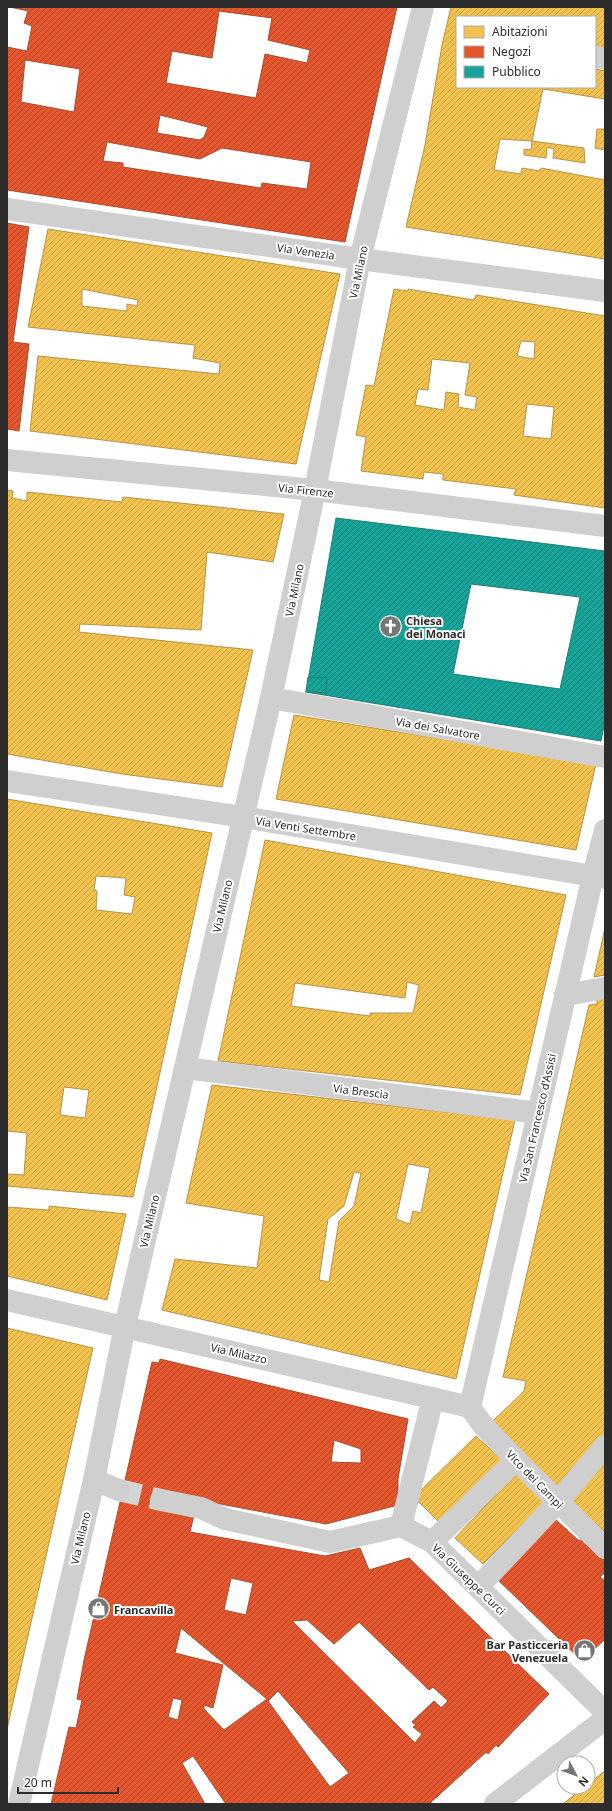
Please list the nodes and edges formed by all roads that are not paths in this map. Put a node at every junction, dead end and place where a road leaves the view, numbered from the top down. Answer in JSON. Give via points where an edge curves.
{"nodes":[{"id":1,"x":423,"y":7,"type":"edge"},
{"id":2,"x":7,"y":209,"type":"edge"},
{"id":3,"x":360,"y":259,"type":"junction"},
{"id":4,"x":605,"y":291,"type":"edge"},
{"id":5,"x":7,"y":460,"type":"edge"},
{"id":6,"x":315,"y":490,"type":"junction"},
{"id":7,"x":605,"y":526,"type":"edge"},
{"id":8,"x":271,"y":698,"type":"junction"},
{"id":9,"x":605,"y":757,"type":"edge"},
{"id":10,"x":7,"y":781,"type":"edge"},
{"id":11,"x":243,"y":817,"type":"junction"},
{"id":12,"x":605,"y":830,"type":"edge"},
{"id":13,"x":599,"y":877,"type":"edge"},
{"id":14,"x":605,"y":988,"type":"edge"},
{"id":15,"x":565,"y":996,"type":"junction"},
{"id":16,"x":185,"y":1068,"type":"junction"},
{"id":17,"x":538,"y":1113,"type":"junction"},
{"id":18,"x":7,"y":1300,"type":"edge"},
{"id":19,"x":125,"y":1326,"type":"junction"},
{"id":20,"x":433,"y":1398,"type":"junction"},
{"id":21,"x":470,"y":1407,"type":"junction"},
{"id":22,"x":605,"y":1446,"type":"edge"},
{"id":23,"x":516,"y":1460,"type":"junction"},
{"id":24,"x":94,"y":1480,"type":"junction"},
{"id":25,"x":119,"y":1490,"type":"tunnel mouth"},
{"id":26,"x":161,"y":1500,"type":"tunnel mouth"},
{"id":27,"x":557,"y":1502,"type":"junction"},
{"id":28,"x":401,"y":1526,"type":"junction"},
{"id":29,"x":432,"y":1542,"type":"junction"},
{"id":30,"x":605,"y":1548,"type":"edge"},
{"id":31,"x":478,"y":1587,"type":"junction"},
{"id":32,"x":605,"y":1712,"type":"edge"},
{"id":33,"x":605,"y":1719,"type":"edge"},
{"id":34,"x":16,"y":1790,"type":"edge"},
{"id":35,"x":496,"y":1804,"type":"edge"}],
"edges":[{"from":1,"to":3,"type":"street","name":"Via Milano"},
{"from":2,"to":3,"type":"street","name":"Via Venezia"},
{"from":3,"to":4,"type":"street","name":"Via Venezia"},
{"from":3,"to":6,"type":"street","name":"Via Milano"},
{"from":5,"to":6,"type":"street","name":"Via Firenze"},
{"from":6,"to":7,"type":"street","name":"Via Firenze"},
{"from":6,"to":8,"type":"street","name":"Via Milano"},
{"from":8,"to":9,"type":"street","name":"Via dei Salvatore"},
{"from":8,"to":11,"type":"street","name":"Via Milano"},
{"from":10,"to":11,"type":"street","name":"Via Venti Settembre"},
{"from":11,"to":13,"type":"street","name":"Via Venti Settembre"},
{"from":11,"to":16,"type":"street","name":"Via Milano"},
{"from":12,"to":13,"type":"street","name":"Via San Francesco d'Assisi"},
{"from":13,"to":15,"type":"street","name":"Via San Francesco d'Assisi"},
{"from":14,"to":15,"type":"street"},
{"from":15,"to":17,"type":"street","name":"Via San Francesco d'Assisi"},
{"from":16,"to":17,"type":"street","name":"Via Brescia"},
{"from":16,"to":19,"type":"street","name":"Via Milano"},
{"from":17,"to":21,"type":"street","name":"Via San Francesco d'Assisi"},
{"from":18,"to":19,"type":"street","name":"Via Milazzo"},
{"from":19,"to":20,"type":"street","name":"Via Milazzo"},
{"from":19,"to":24,"type":"street","name":"Via Milano"},
{"from":20,"to":21,"type":"street","name":"Via Milazzo"},
{"from":20,"to":28,"type":"street"},
{"from":21,"to":23,"type":"street","name":"Vico dei Campi","via":[[482,1424]]},
{"from":22,"to":27,"type":"street"},
{"from":23,"to":27,"type":"street","name":"Vico dei Campi"},
{"from":23,"to":29,"type":"street"},
{"from":24,"to":25,"type":"street"},
{"from":24,"to":34,"type":"street","name":"Via Milano"},
{"from":26,"to":28,"type":"street","via":[[201,1508],[225,1519],[330,1542]]},
{"from":27,"to":30,"type":"street","name":"Vico dei Campi"},
{"from":27,"to":31,"type":"street"},
{"from":28,"to":29,"type":"street","name":"Via Giuseppe Curci"},
{"from":29,"to":31,"type":"street","name":"Via Giuseppe Curci"},
{"from":31,"to":32,"type":"street","name":"Via Giuseppe Curci"},
{"from":33,"to":35,"type":"street"}]}
